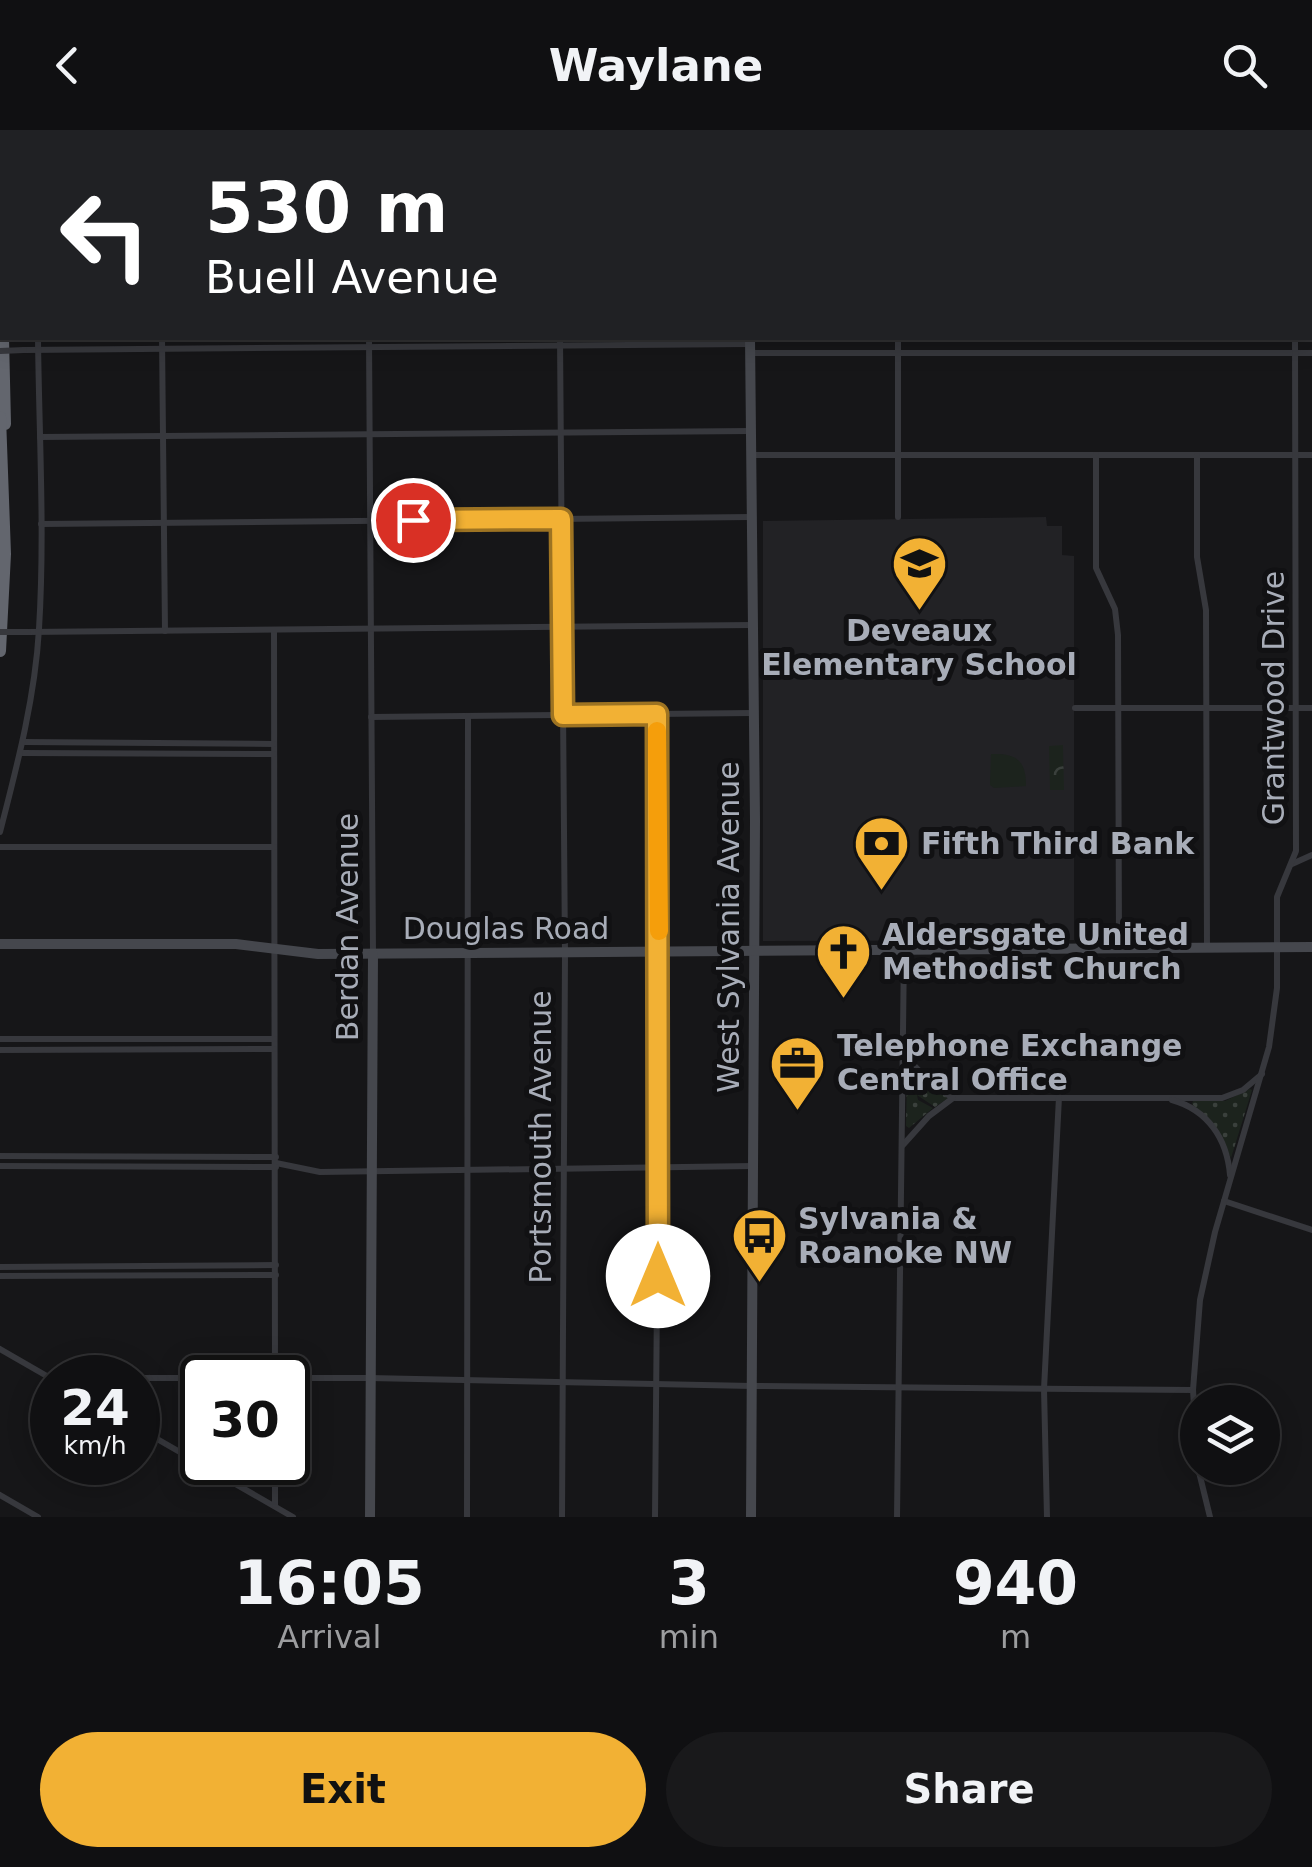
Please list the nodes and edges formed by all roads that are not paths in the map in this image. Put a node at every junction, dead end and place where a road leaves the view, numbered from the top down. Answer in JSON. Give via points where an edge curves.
{"nodes":[{"id":1,"x":2,"y":340,"type":"edge"},
{"id":2,"x":38,"y":340,"type":"edge"},
{"id":3,"x":162,"y":340,"type":"edge"},
{"id":4,"x":369,"y":340,"type":"edge"},
{"id":5,"x":898,"y":340,"type":"edge"},
{"id":6,"x":1296,"y":340,"type":"edge"},
{"id":7,"x":560,"y":342,"type":"edge"},
{"id":8,"x":750,"y":345,"type":"edge"},
{"id":9,"x":369,"y":348,"type":"junction"},
{"id":10,"x":0,"y":350,"type":"edge"},
{"id":11,"x":162,"y":350,"type":"junction"},
{"id":12,"x":38,"y":351,"type":"junction"},
{"id":13,"x":1295,"y":353,"type":"junction"},
{"id":14,"x":1312,"y":353,"type":"edge"},
{"id":15,"x":898,"y":354,"type":"junction"},
{"id":16,"x":0,"y":418,"type":"edge"},
{"id":17,"x":750,"y":431,"type":"junction"},
{"id":18,"x":560,"y":432,"type":"junction"},
{"id":19,"x":369,"y":434,"type":"junction"},
{"id":20,"x":164,"y":436,"type":"junction"},
{"id":21,"x":40,"y":437,"type":"junction"},
{"id":22,"x":751,"y":455,"type":"junction"},
{"id":23,"x":898,"y":455,"type":"junction"},
{"id":24,"x":1096,"y":455,"type":"junction"},
{"id":25,"x":1295,"y":455,"type":"junction"},
{"id":26,"x":1312,"y":455,"type":"edge"},
{"id":27,"x":1196,"y":456,"type":"junction"},
{"id":28,"x":4,"y":496,"type":"junction"},
{"id":29,"x":898,"y":517,"type":"dead end"},
{"id":30,"x":751,"y":518,"type":"junction"},
{"id":31,"x":561,"y":519,"type":"junction"},
{"id":32,"x":370,"y":521,"type":"junction"},
{"id":33,"x":164,"y":523,"type":"junction"},
{"id":34,"x":42,"y":524,"type":"junction"},
{"id":35,"x":752,"y":625,"type":"junction"},
{"id":36,"x":562,"y":627,"type":"junction"},
{"id":37,"x":370,"y":628,"type":"junction"},
{"id":38,"x":165,"y":630,"type":"junction"},
{"id":39,"x":274,"y":630,"type":"junction"},
{"id":40,"x":0,"y":632,"type":"edge"},
{"id":41,"x":39,"y":632,"type":"junction"},
{"id":42,"x":0,"y":651,"type":"edge"},
{"id":43,"x":1075,"y":708,"type":"dead end"},
{"id":44,"x":1118,"y":708,"type":"junction"},
{"id":45,"x":1206,"y":708,"type":"junction"},
{"id":46,"x":1294,"y":708,"type":"junction"},
{"id":47,"x":1312,"y":708,"type":"edge"},
{"id":48,"x":753,"y":713,"type":"junction"},
{"id":49,"x":657,"y":714,"type":"junction"},
{"id":50,"x":563,"y":715,"type":"junction"},
{"id":51,"x":468,"y":716,"type":"junction"},
{"id":52,"x":372,"y":718,"type":"junction"},
{"id":53,"x":24,"y":742,"type":"junction"},
{"id":54,"x":274,"y":749,"type":"junction"},
{"id":55,"x":21,"y":752,"type":"junction"},
{"id":56,"x":0,"y":832,"type":"edge"},
{"id":57,"x":0,"y":847,"type":"edge"},
{"id":58,"x":274,"y":847,"type":"junction"},
{"id":59,"x":1312,"y":855,"type":"edge"},
{"id":60,"x":1291,"y":865,"type":"junction"},
{"id":61,"x":0,"y":944,"type":"edge"},
{"id":62,"x":1207,"y":947,"type":"junction"},
{"id":63,"x":1277,"y":947,"type":"junction"},
{"id":64,"x":1312,"y":947,"type":"edge"},
{"id":65,"x":1119,"y":948,"type":"junction"},
{"id":66,"x":274,"y":949,"type":"junction"},
{"id":67,"x":904,"y":950,"type":"junction"},
{"id":68,"x":754,"y":952,"type":"junction"},
{"id":69,"x":660,"y":953,"type":"junction"},
{"id":70,"x":373,"y":954,"type":"junction"},
{"id":71,"x":470,"y":954,"type":"junction"},
{"id":72,"x":565,"y":954,"type":"junction"},
{"id":73,"x":0,"y":1039,"type":"edge"},
{"id":74,"x":274,"y":1039,"type":"junction"},
{"id":75,"x":274,"y":1049,"type":"junction"},
{"id":76,"x":0,"y":1050,"type":"edge"},
{"id":77,"x":904,"y":1054,"type":"junction"},
{"id":78,"x":1262,"y":1074,"type":"junction"},
{"id":79,"x":1059,"y":1097,"type":"junction"},
{"id":80,"x":953,"y":1098,"type":"junction"},
{"id":81,"x":1161,"y":1098,"type":"junction"},
{"id":82,"x":903,"y":1146,"type":"junction"},
{"id":83,"x":0,"y":1156,"type":"edge"},
{"id":84,"x":276,"y":1162,"type":"junction"},
{"id":85,"x":0,"y":1166,"type":"edge"},
{"id":86,"x":754,"y":1166,"type":"junction"},
{"id":87,"x":564,"y":1168,"type":"junction"},
{"id":88,"x":658,"y":1168,"type":"junction"},
{"id":89,"x":469,"y":1170,"type":"junction"},
{"id":90,"x":372,"y":1171,"type":"junction"},
{"id":91,"x":1230,"y":1184,"type":"junction"},
{"id":92,"x":1224,"y":1202,"type":"junction"},
{"id":93,"x":1312,"y":1230,"type":"edge"},
{"id":94,"x":276,"y":1265,"type":"junction"},
{"id":95,"x":0,"y":1267,"type":"edge"},
{"id":96,"x":276,"y":1275,"type":"junction"},
{"id":97,"x":0,"y":1276,"type":"edge"},
{"id":98,"x":0,"y":1348,"type":"edge"},
{"id":99,"x":276,"y":1355,"type":"edge"},
{"id":100,"x":30,"y":1365,"type":"edge"},
{"id":101,"x":310,"y":1377,"type":"edge"},
{"id":102,"x":370,"y":1378,"type":"junction"},
{"id":103,"x":468,"y":1380,"type":"junction"},
{"id":104,"x":562,"y":1382,"type":"junction"},
{"id":105,"x":657,"y":1384,"type":"junction"},
{"id":106,"x":1193,"y":1385,"type":"edge"},
{"id":107,"x":752,"y":1386,"type":"junction"},
{"id":108,"x":898,"y":1388,"type":"junction"},
{"id":109,"x":1044,"y":1388,"type":"junction"},
{"id":110,"x":1180,"y":1390,"type":"edge"},
{"id":111,"x":160,"y":1441,"type":"edge"},
{"id":112,"x":274,"y":1485,"type":"edge"},
{"id":113,"x":1202,"y":1485,"type":"edge"},
{"id":114,"x":0,"y":1495,"type":"edge"},
{"id":115,"x":274,"y":1507,"type":"junction"},
{"id":116,"x":38,"y":1517,"type":"edge"},
{"id":117,"x":293,"y":1517,"type":"edge"},
{"id":118,"x":370,"y":1517,"type":"edge"},
{"id":119,"x":467,"y":1517,"type":"edge"},
{"id":120,"x":562,"y":1517,"type":"edge"},
{"id":121,"x":656,"y":1517,"type":"edge"},
{"id":122,"x":751,"y":1517,"type":"edge"},
{"id":123,"x":897,"y":1517,"type":"edge"},
{"id":124,"x":1047,"y":1517,"type":"edge"},
{"id":125,"x":1210,"y":1517,"type":"edge"}],
"edges":[{"from":1,"to":28,"type":"highway"},
{"from":2,"to":12,"type":"street"},
{"from":3,"to":11,"type":"street"},
{"from":4,"to":9,"type":"street","name":"Berdan Avenue"},
{"from":5,"to":15,"type":"street"},
{"from":6,"to":13,"type":"street","name":"Grantwood Drive"},
{"from":7,"to":8,"type":"street"},
{"from":7,"to":9,"type":"street"},
{"from":7,"to":18,"type":"street","name":"Portsmouth Avenue"},
{"from":8,"to":15,"type":"street"},
{"from":8,"to":17,"type":"street","name":"West Sylvania Avenue"},
{"from":9,"to":11,"type":"street"},
{"from":9,"to":19,"type":"street","name":"Berdan Avenue"},
{"from":10,"to":12,"type":"street","bridge":true},
{"from":11,"to":12,"type":"street"},
{"from":11,"to":20,"type":"street"},
{"from":12,"to":21,"type":"street"},
{"from":13,"to":14,"type":"street"},
{"from":13,"to":15,"type":"street"},
{"from":13,"to":25,"type":"street","name":"Grantwood Drive"},
{"from":15,"to":23,"type":"street"},
{"from":16,"to":28,"type":"highway"},
{"from":17,"to":18,"type":"street"},
{"from":17,"to":22,"type":"street","name":"West Sylvania Avenue"},
{"from":18,"to":19,"type":"street"},
{"from":18,"to":31,"type":"street","name":"Portsmouth Avenue"},
{"from":19,"to":20,"type":"street"},
{"from":19,"to":32,"type":"street","name":"Berdan Avenue"},
{"from":20,"to":21,"type":"street"},
{"from":20,"to":33,"type":"street"},
{"from":21,"to":34,"type":"street"},
{"from":22,"to":23,"type":"street"},
{"from":22,"to":30,"type":"street","name":"West Sylvania Avenue"},
{"from":23,"to":24,"type":"street"},
{"from":23,"to":29,"type":"street"},
{"from":24,"to":27,"type":"street"},
{"from":24,"to":44,"type":"street","via":[[1096,568],[1114,609]]},
{"from":25,"to":26,"type":"street"},
{"from":25,"to":27,"type":"street"},
{"from":25,"to":46,"type":"street","name":"Grantwood Drive"},
{"from":27,"to":45,"type":"street"},
{"from":28,"to":42,"type":"highway"},
{"from":30,"to":31,"type":"street"},
{"from":30,"to":35,"type":"street","name":"West Sylvania Avenue"},
{"from":31,"to":32,"type":"street"},
{"from":31,"to":36,"type":"street","name":"Portsmouth Avenue"},
{"from":32,"to":33,"type":"street"},
{"from":32,"to":37,"type":"street","name":"Berdan Avenue"},
{"from":33,"to":34,"type":"street"},
{"from":33,"to":38,"type":"street"},
{"from":34,"to":41,"type":"street"},
{"from":35,"to":36,"type":"street"},
{"from":35,"to":48,"type":"street","name":"West Sylvania Avenue"},
{"from":36,"to":37,"type":"street"},
{"from":36,"to":50,"type":"street","name":"Portsmouth Avenue"},
{"from":37,"to":39,"type":"street"},
{"from":37,"to":52,"type":"street","name":"Berdan Avenue"},
{"from":38,"to":39,"type":"street"},
{"from":38,"to":41,"type":"street"},
{"from":39,"to":54,"type":"street"},
{"from":40,"to":41,"type":"street","bridge":true},
{"from":41,"to":53,"type":"street"},
{"from":43,"to":44,"type":"street"},
{"from":44,"to":45,"type":"street"},
{"from":44,"to":65,"type":"street"},
{"from":45,"to":46,"type":"street"},
{"from":45,"to":62,"type":"street"},
{"from":46,"to":47,"type":"street"},
{"from":46,"to":60,"type":"street","name":"Grantwood Drive"},
{"from":48,"to":49,"type":"street"},
{"from":48,"to":68,"type":"street","name":"West Sylvania Avenue"},
{"from":49,"to":50,"type":"street"},
{"from":49,"to":69,"type":"street"},
{"from":50,"to":51,"type":"street"},
{"from":50,"to":72,"type":"street","name":"Portsmouth Avenue"},
{"from":51,"to":52,"type":"street"},
{"from":51,"to":71,"type":"street"},
{"from":52,"to":70,"type":"street","name":"Berdan Avenue"},
{"from":53,"to":54,"type":"street"},
{"from":53,"to":55,"type":"street"},
{"from":54,"to":55,"type":"street"},
{"from":54,"to":58,"type":"street"},
{"from":55,"to":56,"type":"street"},
{"from":57,"to":58,"type":"street"},
{"from":58,"to":66,"type":"street"},
{"from":59,"to":60,"type":"street"},
{"from":60,"to":63,"type":"street","name":"Grantwood Drive","via":[[1278,892]]},
{"from":61,"to":66,"type":"street","name":"Douglas Road"},
{"from":62,"to":63,"type":"street","name":"Douglas Road"},
{"from":62,"to":65,"type":"street","name":"Douglas Road"},
{"from":63,"to":64,"type":"street","name":"Douglas Road"},
{"from":63,"to":78,"type":"street","name":"Grantwood Drive","via":[[1276,1011]]},
{"from":65,"to":67,"type":"street","name":"Douglas Road"},
{"from":66,"to":70,"type":"street","name":"Douglas Road"},
{"from":66,"to":74,"type":"street"},
{"from":67,"to":68,"type":"street","name":"Douglas Road"},
{"from":67,"to":77,"type":"street"},
{"from":68,"to":69,"type":"street","name":"Douglas Road"},
{"from":68,"to":86,"type":"street","name":"West Sylvania Avenue"},
{"from":69,"to":72,"type":"street","name":"Douglas Road"},
{"from":69,"to":88,"type":"street"},
{"from":70,"to":71,"type":"street","name":"Douglas Road"},
{"from":70,"to":90,"type":"street","name":"Berdan Avenue"},
{"from":71,"to":72,"type":"street","name":"Douglas Road"},
{"from":71,"to":89,"type":"street"},
{"from":72,"to":87,"type":"street","name":"Portsmouth Avenue"},
{"from":73,"to":74,"type":"street"},
{"from":74,"to":75,"type":"street"},
{"from":75,"to":76,"type":"street"},
{"from":75,"to":84,"type":"street"},
{"from":77,"to":80,"type":"street"},
{"from":77,"to":82,"type":"street"},
{"from":78,"to":81,"type":"street","via":[[1228,1096]]},
{"from":78,"to":91,"type":"street","name":"Grantwood Drive"},
{"from":79,"to":80,"type":"street"},
{"from":79,"to":81,"type":"street"},
{"from":79,"to":109,"type":"street"},
{"from":80,"to":82,"type":"street"},
{"from":81,"to":91,"type":"street","via":[[1189,1106],[1215,1129]]},
{"from":82,"to":108,"type":"street"},
{"from":83,"to":84,"type":"street"},
{"from":84,"to":85,"type":"street"},
{"from":84,"to":90,"type":"street","via":[[305,1171]]},
{"from":84,"to":94,"type":"street"},
{"from":86,"to":88,"type":"street"},
{"from":86,"to":107,"type":"street","name":"West Sylvania Avenue"},
{"from":87,"to":88,"type":"street"},
{"from":87,"to":89,"type":"street"},
{"from":87,"to":104,"type":"street","name":"Portsmouth Avenue"},
{"from":88,"to":105,"type":"street"},
{"from":89,"to":90,"type":"street"},
{"from":89,"to":103,"type":"street"},
{"from":90,"to":102,"type":"street","name":"Berdan Avenue"},
{"from":91,"to":92,"type":"street","name":"Grantwood Drive"},
{"from":92,"to":93,"type":"street"},
{"from":92,"to":106,"type":"street","name":"Grantwood Drive","via":[[1200,1300]]},
{"from":94,"to":95,"type":"street"},
{"from":94,"to":96,"type":"street"},
{"from":96,"to":97,"type":"street"},
{"from":96,"to":99,"type":"street"},
{"from":98,"to":100,"type":"street"},
{"from":101,"to":102,"type":"street"},
{"from":102,"to":103,"type":"street"},
{"from":102,"to":118,"type":"street","name":"Berdan Avenue"},
{"from":103,"to":104,"type":"street"},
{"from":103,"to":119,"type":"street"},
{"from":104,"to":105,"type":"street"},
{"from":104,"to":120,"type":"street","name":"Portsmouth Avenue"},
{"from":105,"to":107,"type":"street"},
{"from":105,"to":121,"type":"street"},
{"from":107,"to":108,"type":"street"},
{"from":107,"to":122,"type":"street","name":"West Sylvania Avenue"},
{"from":108,"to":109,"type":"street"},
{"from":108,"to":123,"type":"street"},
{"from":109,"to":110,"type":"street"},
{"from":109,"to":124,"type":"street"},
{"from":111,"to":115,"type":"street"},
{"from":112,"to":115,"type":"street"},
{"from":113,"to":125,"type":"street","name":"Grantwood Drive"},
{"from":114,"to":116,"type":"street"},
{"from":115,"to":117,"type":"street"}]}
